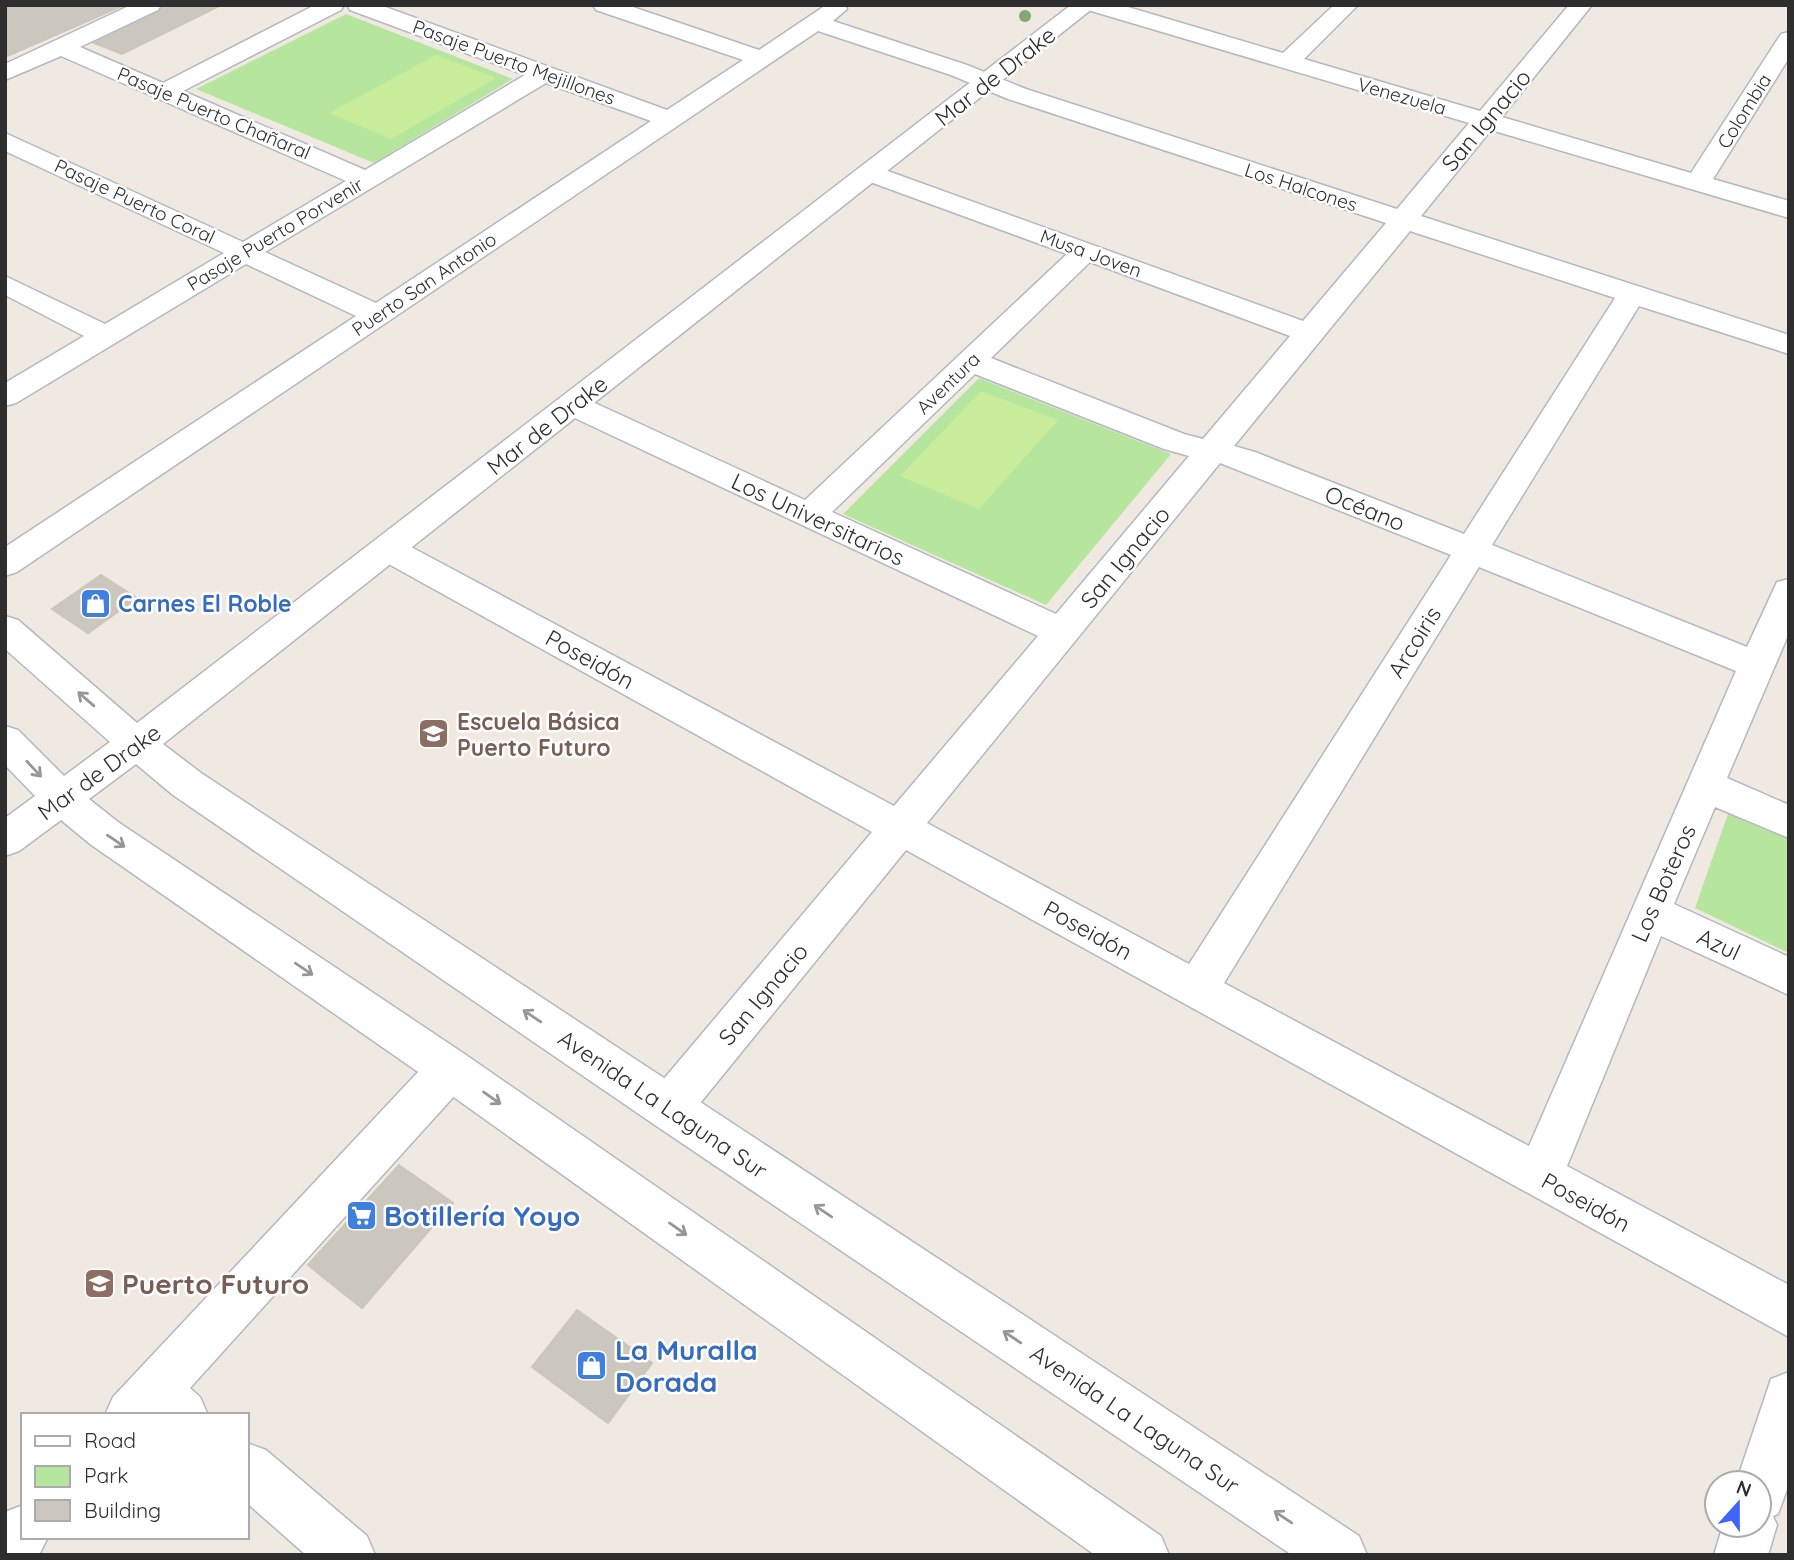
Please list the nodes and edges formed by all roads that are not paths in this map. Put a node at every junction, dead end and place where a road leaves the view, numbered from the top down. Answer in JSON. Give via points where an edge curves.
{"nodes":[{"id":1,"x":149,"y":5,"type":"edge"},
{"id":2,"x":333,"y":5,"type":"edge"},
{"id":3,"x":358,"y":5,"type":"edge"},
{"id":4,"x":604,"y":5,"type":"edge"},
{"id":5,"x":842,"y":5,"type":"edge"},
{"id":6,"x":1086,"y":5,"type":"edge"},
{"id":7,"x":1096,"y":5,"type":"edge"},
{"id":8,"x":1347,"y":5,"type":"edge"},
{"id":9,"x":1581,"y":5,"type":"edge"},
{"id":10,"x":816,"y":23,"type":"junction"},
{"id":11,"x":1789,"y":39,"type":"edge"},
{"id":12,"x":60,"y":47,"type":"junction"},
{"id":13,"x":762,"y":59,"type":"junction"},
{"id":14,"x":1287,"y":62,"type":"junction"},
{"id":15,"x":5,"y":73,"type":"edge"},
{"id":16,"x":545,"y":73,"type":"junction"},
{"id":17,"x":988,"y":82,"type":"junction"},
{"id":18,"x":163,"y":92,"type":"junction"},
{"id":19,"x":670,"y":120,"type":"junction"},
{"id":20,"x":1486,"y":120,"type":"junction"},
{"id":21,"x":5,"y":141,"type":"edge"},
{"id":22,"x":871,"y":173,"type":"junction"},
{"id":23,"x":367,"y":180,"type":"junction"},
{"id":24,"x":1698,"y":183,"type":"junction"},
{"id":25,"x":1789,"y":210,"type":"edge"},
{"id":26,"x":1403,"y":220,"type":"junction"},
{"id":27,"x":1086,"y":251,"type":"junction"},
{"id":28,"x":245,"y":253,"type":"junction"},
{"id":29,"x":5,"y":284,"type":"edge"},
{"id":30,"x":1632,"y":294,"type":"junction"},
{"id":31,"x":378,"y":315,"type":"junction"},
{"id":32,"x":1310,"y":333,"type":"junction"},
{"id":33,"x":106,"y":336,"type":"junction"},
{"id":34,"x":1789,"y":345,"type":"edge"},
{"id":35,"x":970,"y":361,"type":"junction"},
{"id":36,"x":5,"y":396,"type":"edge"},
{"id":37,"x":573,"y":405,"type":"junction"},
{"id":38,"x":1211,"y":452,"type":"junction"},
{"id":39,"x":809,"y":515,"type":"junction"},
{"id":40,"x":388,"y":549,"type":"junction"},
{"id":41,"x":1471,"y":551,"type":"junction"},
{"id":42,"x":5,"y":564,"type":"edge"},
{"id":43,"x":1787,"y":601,"type":"edge"},
{"id":44,"x":5,"y":629,"type":"edge"},
{"id":45,"x":1062,"y":632,"type":"junction"},
{"id":46,"x":1757,"y":665,"type":"junction"},
{"id":47,"x":5,"y":740,"type":"edge"},
{"id":48,"x":137,"y":744,"type":"junction"},
{"id":49,"x":1706,"y":786,"type":"junction"},
{"id":50,"x":62,"y":799,"type":"junction"},
{"id":51,"x":1789,"y":822,"type":"edge"},
{"id":52,"x":900,"y":828,"type":"junction"},
{"id":53,"x":5,"y":840,"type":"edge"},
{"id":54,"x":1650,"y":912,"type":"junction"},
{"id":55,"x":1789,"y":977,"type":"edge"},
{"id":56,"x":1197,"y":989,"type":"junction"},
{"id":57,"x":450,"y":1069,"type":"junction"},
{"id":58,"x":668,"y":1108,"type":"junction"},
{"id":59,"x":1541,"y":1177,"type":"junction"},
{"id":60,"x":1789,"y":1312,"type":"edge"},
{"id":61,"x":1789,"y":1397,"type":"edge"},
{"id":62,"x":155,"y":1407,"type":"edge"},
{"id":63,"x":1767,"y":1469,"type":"edge"},
{"id":64,"x":248,"y":1470,"type":"edge"},
{"id":65,"x":21,"y":1534,"type":"edge"},
{"id":66,"x":5,"y":1551,"type":"edge"},
{"id":67,"x":348,"y":1555,"type":"edge"},
{"id":68,"x":1142,"y":1555,"type":"edge"},
{"id":69,"x":1340,"y":1555,"type":"edge"}],
"edges":[{"from":1,"to":12,"type":"street"},
{"from":2,"to":18,"type":"street"},
{"from":3,"to":16,"type":"street","name":"Pasaje Puerto Mejillones"},
{"from":4,"to":13,"type":"street"},
{"from":5,"to":10,"type":"street","name":"Puerto San Antonio"},
{"from":6,"to":17,"type":"street","name":"Mar de Drake"},
{"from":7,"to":14,"type":"street","name":"Venezuela"},
{"from":8,"to":14,"type":"street"},
{"from":9,"to":20,"type":"street","name":"San Ignacio"},
{"from":10,"to":13,"type":"street","name":"Puerto San Antonio"},
{"from":10,"to":17,"type":"street","name":"Los Halcones"},
{"from":11,"to":24,"type":"street","name":"Colombia"},
{"from":12,"to":15,"type":"street"},
{"from":12,"to":18,"type":"street","name":"Pasaje Puerto Chañaral"},
{"from":13,"to":19,"type":"street","name":"Puerto San Antonio"},
{"from":14,"to":20,"type":"street","name":"Venezuela"},
{"from":16,"to":19,"type":"street","name":"Pasaje Puerto Mejillones"},
{"from":16,"to":23,"type":"street","name":"Pasaje Puerto Porvenir"},
{"from":17,"to":22,"type":"street","name":"Mar de Drake"},
{"from":17,"to":26,"type":"street","name":"Los Halcones"},
{"from":18,"to":23,"type":"street","name":"Pasaje Puerto Chañaral"},
{"from":19,"to":31,"type":"street","name":"Puerto San Antonio"},
{"from":20,"to":24,"type":"street","name":"Venezuela"},
{"from":20,"to":26,"type":"street","name":"San Ignacio"},
{"from":21,"to":28,"type":"street","name":"Pasaje Puerto Coral"},
{"from":22,"to":27,"type":"street","name":"Musa Joven"},
{"from":22,"to":37,"type":"street","name":"Mar de Drake"},
{"from":23,"to":28,"type":"street","name":"Pasaje Puerto Porvenir"},
{"from":24,"to":25,"type":"street","name":"Venezuela"},
{"from":26,"to":30,"type":"street","name":"Los Halcones"},
{"from":26,"to":32,"type":"street","name":"San Ignacio"},
{"from":27,"to":32,"type":"street","name":"Musa Joven"},
{"from":27,"to":35,"type":"street","name":"Aventura"},
{"from":28,"to":31,"type":"street","name":"Pasaje Puerto Coral"},
{"from":28,"to":33,"type":"street","name":"Pasaje Puerto Porvenir"},
{"from":29,"to":33,"type":"street"},
{"from":30,"to":34,"type":"street","name":"Los Halcones"},
{"from":30,"to":41,"type":"street","name":"Arcoiris"},
{"from":31,"to":42,"type":"street","name":"Puerto San Antonio"},
{"from":32,"to":38,"type":"street","name":"San Ignacio"},
{"from":33,"to":36,"type":"street","name":"Pasaje Puerto Porvenir"},
{"from":35,"to":38,"type":"street","name":"Océano"},
{"from":35,"to":39,"type":"street","name":"Aventura"},
{"from":37,"to":39,"type":"street","name":"Los Universitarios"},
{"from":37,"to":40,"type":"street","name":"Mar de Drake"},
{"from":38,"to":41,"type":"street","name":"Océano","via":[[1244,459]]},
{"from":38,"to":45,"type":"street","name":"San Ignacio"},
{"from":39,"to":45,"type":"street","name":"Los Universitarios"},
{"from":40,"to":48,"type":"street","name":"Mar de Drake"},
{"from":40,"to":52,"type":"street","name":"Poseidón"},
{"from":41,"to":46,"type":"street","name":"Océano"},
{"from":41,"to":56,"type":"street","name":"Arcoiris"},
{"from":43,"to":46,"type":"street","name":"Los Boteros"},
{"from":48,"to":44,"type":"street","name":"Avenida La Laguna Sur","one_way":true},
{"from":45,"to":52,"type":"street","name":"San Ignacio"},
{"from":46,"to":49,"type":"street","name":"Los Boteros"},
{"from":47,"to":50,"type":"street","one_way":true},
{"from":48,"to":50,"type":"street","name":"Mar de Drake"},
{"from":58,"to":48,"type":"street","name":"Avenida La Laguna Sur","one_way":true,"via":[[187,784]]},
{"from":49,"to":51,"type":"street"},
{"from":49,"to":54,"type":"street","name":"Los Boteros"},
{"from":50,"to":53,"type":"street","name":"Mar de Drake"},
{"from":50,"to":57,"type":"street","one_way":true,"via":[[104,833]]},
{"from":52,"to":56,"type":"street","name":"Poseidón"},
{"from":52,"to":58,"type":"street","name":"San Ignacio"},
{"from":54,"to":55,"type":"street","name":"Azul"},
{"from":54,"to":59,"type":"street","name":"Los Boteros"},
{"from":56,"to":59,"type":"street","name":"Poseidón"},
{"from":57,"to":62,"type":"street"},
{"from":57,"to":68,"type":"street","one_way":true},
{"from":69,"to":58,"type":"street","name":"Avenida La Laguna Sur","one_way":true},
{"from":59,"to":60,"type":"street","name":"Poseidón"},
{"from":61,"to":63,"type":"street"},
{"from":64,"to":67,"type":"street"},
{"from":65,"to":66,"type":"street"}]}
